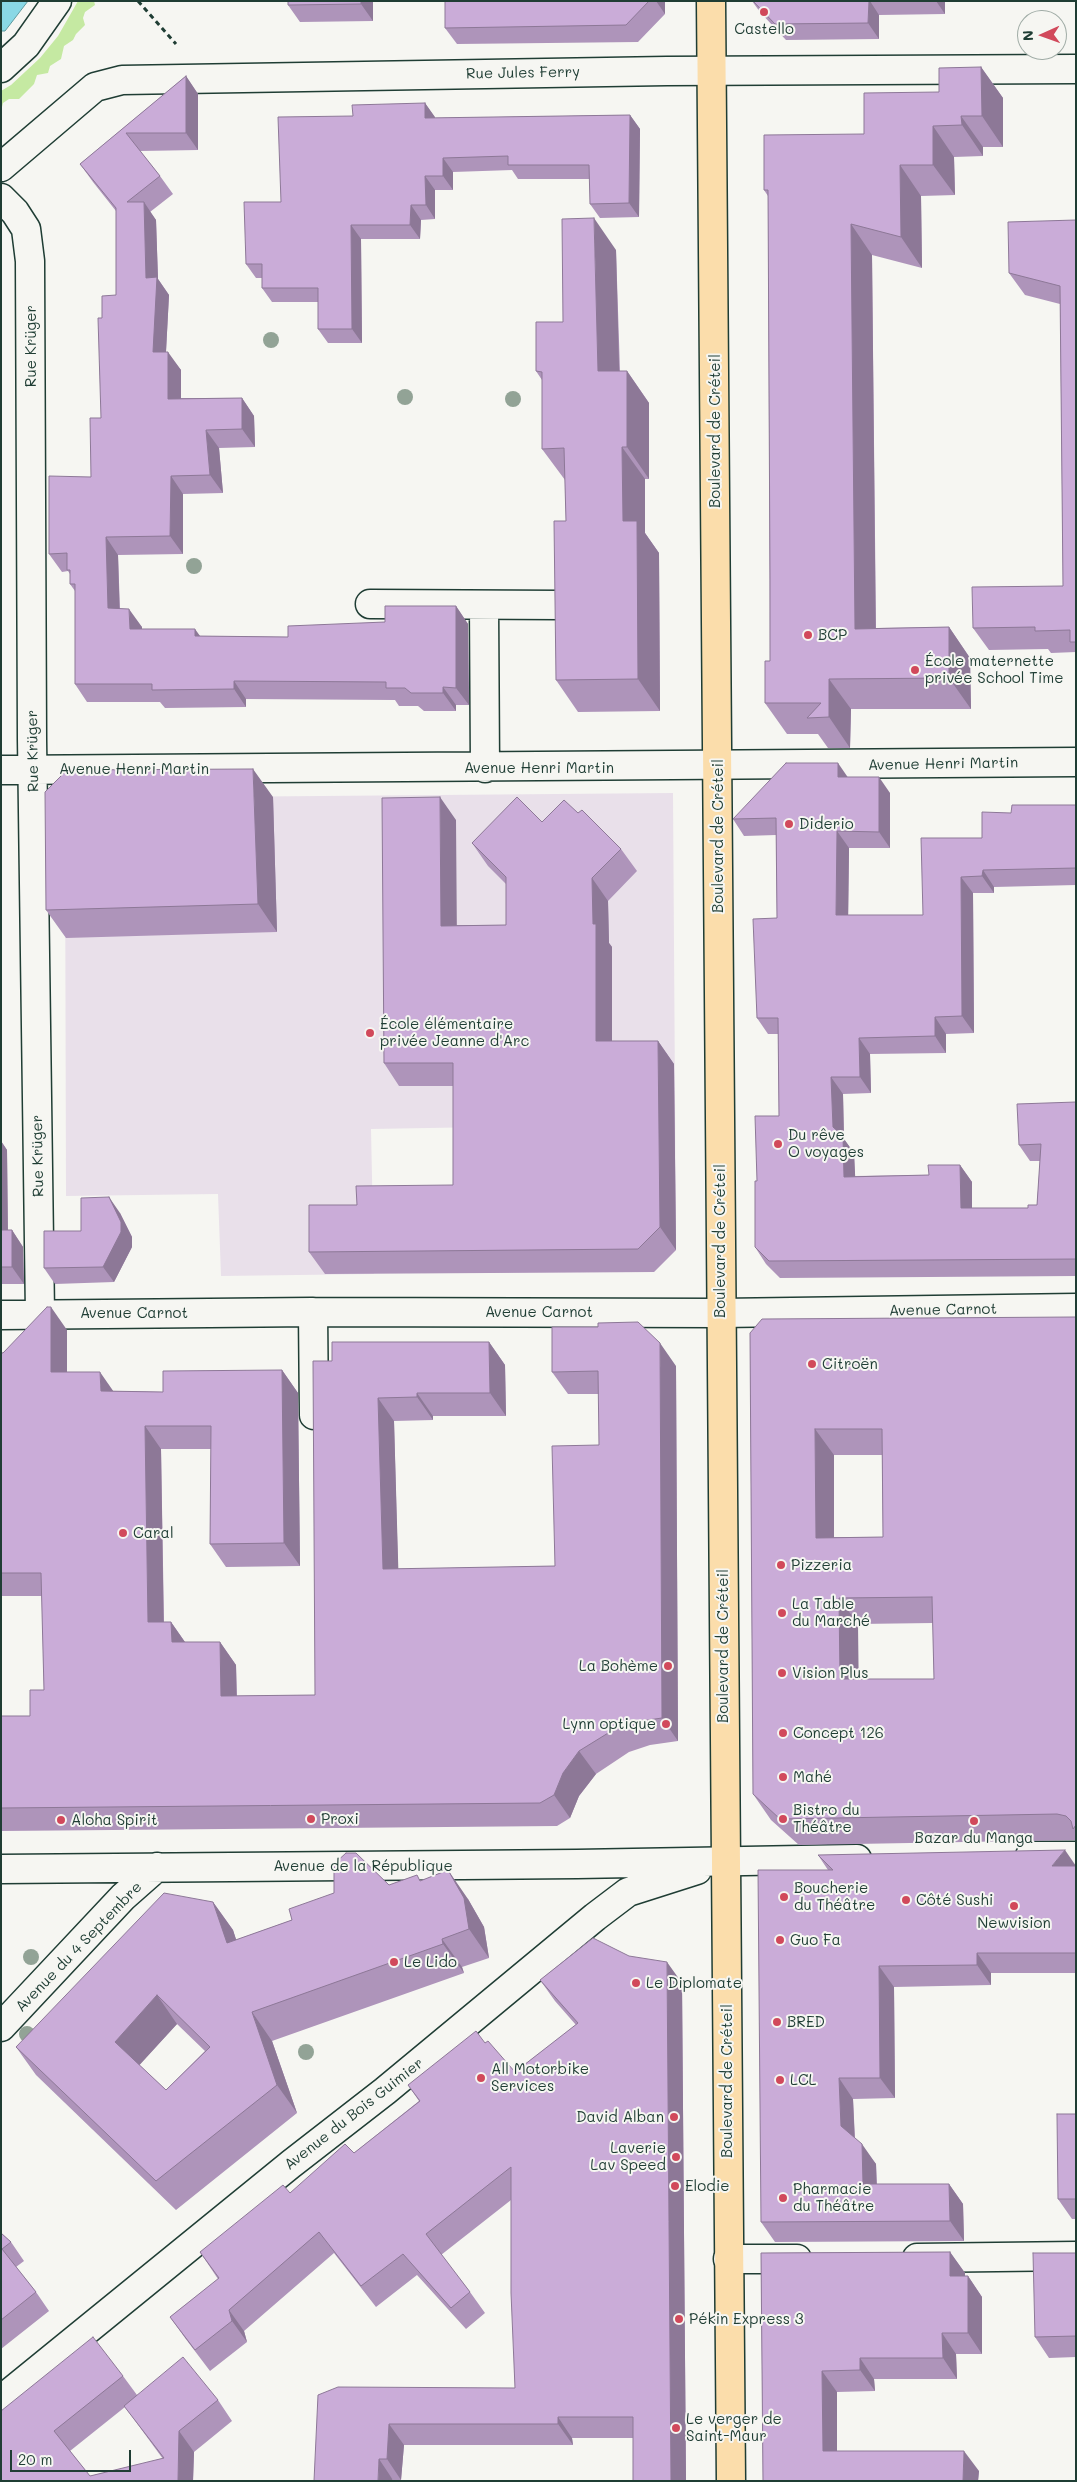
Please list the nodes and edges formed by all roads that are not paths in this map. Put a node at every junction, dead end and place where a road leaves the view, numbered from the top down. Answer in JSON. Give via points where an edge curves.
{"nodes":[{"id":1,"x":57,"y":1,"type":"edge"},
{"id":2,"x":712,"y":1,"type":"edge"},
{"id":3,"x":1,"y":68,"type":"edge"},
{"id":4,"x":1076,"y":69,"type":"edge"},
{"id":5,"x":712,"y":71,"type":"junction"},
{"id":6,"x":1,"y":167,"type":"edge"},
{"id":7,"x":1,"y":198,"type":"edge"},
{"id":8,"x":370,"y":604,"type":"dead end"},
{"id":9,"x":484,"y":605,"type":"junction"},
{"id":10,"x":562,"y":605,"type":"edge"},
{"id":11,"x":1076,"y":762,"type":"edge"},
{"id":12,"x":717,"y":766,"type":"junction"},
{"id":13,"x":485,"y":768,"type":"junction"},
{"id":14,"x":1,"y":770,"type":"edge"},
{"id":15,"x":33,"y":770,"type":"junction"},
{"id":16,"x":1076,"y":1308,"type":"edge"},
{"id":17,"x":313,"y":1312,"type":"junction"},
{"id":18,"x":720,"y":1313,"type":"junction"},
{"id":19,"x":1,"y":1314,"type":"edge"},
{"id":20,"x":40,"y":1314,"type":"junction"},
{"id":21,"x":314,"y":1439,"type":"edge"},
{"id":22,"x":1076,"y":1856,"type":"edge"},
{"id":23,"x":1006,"y":1857,"type":"edge"},
{"id":24,"x":886,"y":1858,"type":"edge"},
{"id":25,"x":725,"y":1861,"type":"junction"},
{"id":26,"x":157,"y":1867,"type":"junction"},
{"id":27,"x":1,"y":1868,"type":"edge"},
{"id":28,"x":1,"y":2027,"type":"edge"},
{"id":29,"x":1076,"y":2256,"type":"edge"},
{"id":30,"x":820,"y":2258,"type":"edge"},
{"id":31,"x":889,"y":2258,"type":"edge"},
{"id":32,"x":728,"y":2259,"type":"junction"},
{"id":33,"x":1,"y":2400,"type":"edge"},
{"id":34,"x":731,"y":2481,"type":"edge"}],
"edges":[{"from":1,"to":3,"type":"street","via":[[26,45]]},
{"from":2,"to":5,"type":"main road","name":"Boulevard de Créteil"},
{"from":4,"to":5,"type":"street","name":"Rue Jules Ferry"},
{"from":5,"to":6,"type":"street","name":"Rue Jules Ferry","via":[[122,80],[95,87]]},
{"from":5,"to":12,"type":"main road","name":"Boulevard de Créteil"},
{"from":7,"to":15,"type":"street","name":"Rue Krüger","via":[[26,229],[30,261]]},
{"from":8,"to":9,"type":"street"},
{"from":9,"to":10,"type":"street"},
{"from":9,"to":13,"type":"street"},
{"from":11,"to":12,"type":"street","name":"Avenue Henri Martin"},
{"from":12,"to":13,"type":"street","name":"Avenue Henri Martin"},
{"from":12,"to":18,"type":"main road","name":"Boulevard de Créteil"},
{"from":13,"to":15,"type":"street","name":"Avenue Henri Martin"},
{"from":14,"to":15,"type":"street","name":"Avenue Henri Martin"},
{"from":15,"to":20,"type":"street","name":"Rue Krüger"},
{"from":16,"to":18,"type":"street","name":"Avenue Carnot"},
{"from":17,"to":18,"type":"street","name":"Avenue Carnot"},
{"from":17,"to":20,"type":"street","name":"Avenue Carnot"},
{"from":17,"to":21,"type":"street"},
{"from":18,"to":25,"type":"main road","name":"Boulevard de Créteil"},
{"from":19,"to":20,"type":"street","name":"Avenue Carnot"},
{"from":22,"to":23,"type":"street"},
{"from":24,"to":25,"type":"street","name":"Avenue de la République"},
{"from":25,"to":26,"type":"street","name":"Avenue de la République"},
{"from":25,"to":32,"type":"main road","name":"Boulevard de Créteil"},
{"from":25,"to":33,"type":"street","name":"Avenue du Bois Guimier","via":[[628,1892]]},
{"from":26,"to":27,"type":"street","name":"Avenue de la République"},
{"from":26,"to":28,"type":"street","name":"Avenue du 4 Septembre","via":[[123,1898]]},
{"from":29,"to":31,"type":"street"},
{"from":30,"to":32,"type":"street"},
{"from":32,"to":34,"type":"main road","name":"Boulevard de Créteil"}]}
